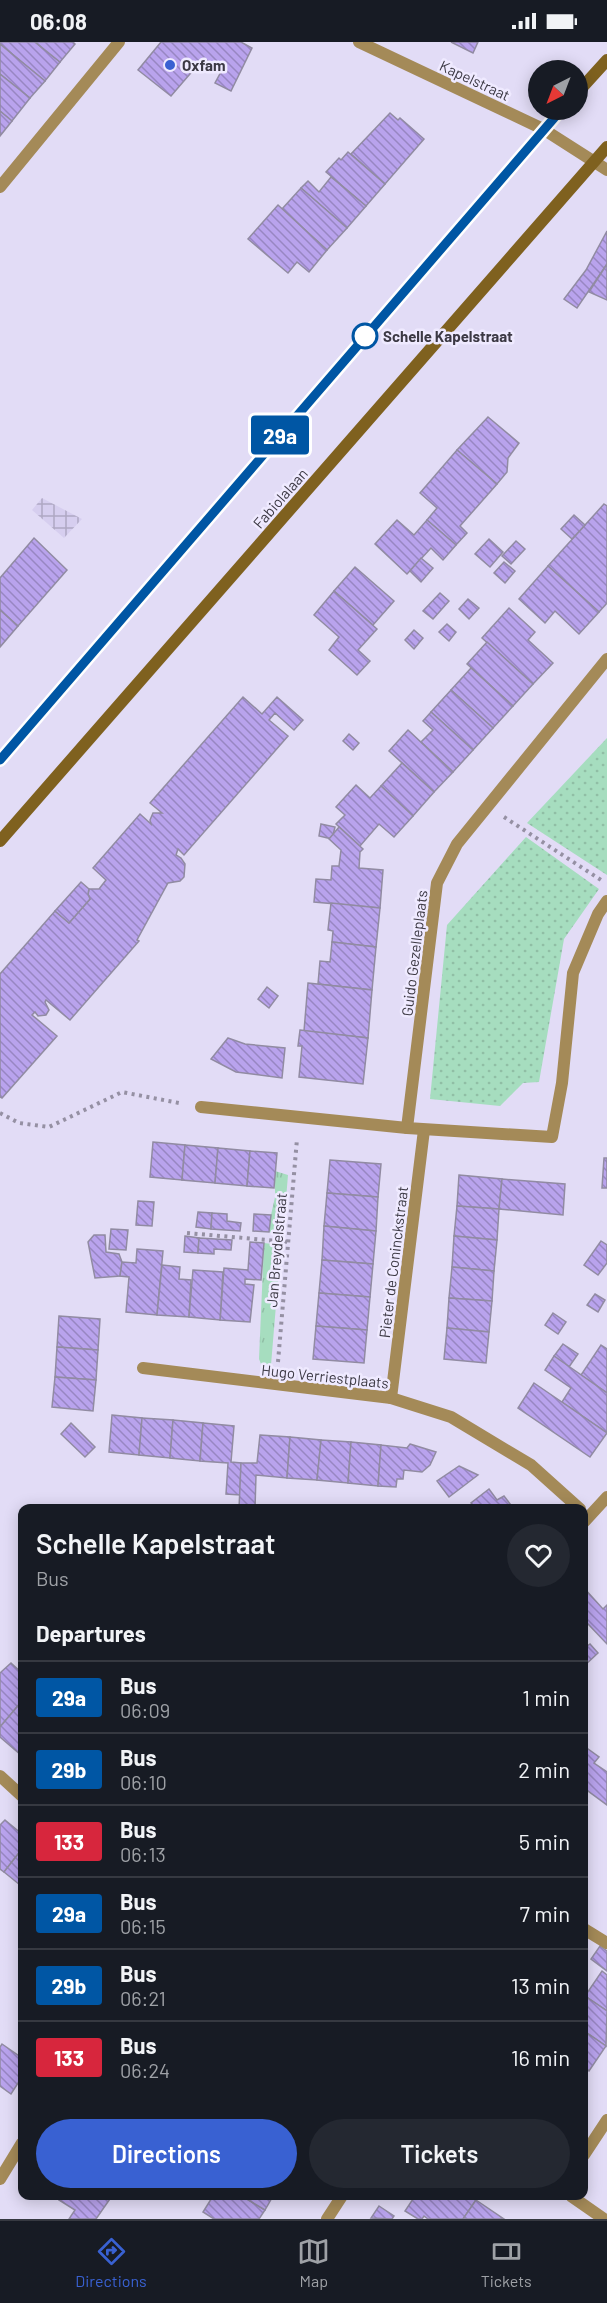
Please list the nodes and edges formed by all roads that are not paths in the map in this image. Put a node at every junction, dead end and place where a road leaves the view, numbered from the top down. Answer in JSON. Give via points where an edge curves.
{"nodes":[{"id":1,"x":119,"y":42,"type":"edge"},
{"id":2,"x":359,"y":42,"type":"edge"},
{"id":3,"x":607,"y":60,"type":"edge"},
{"id":4,"x":588,"y":81,"type":"edge"},
{"id":5,"x":552,"y":120,"type":"edge"},
{"id":6,"x":543,"y":129,"type":"junction"},
{"id":7,"x":607,"y":147,"type":"edge"},
{"id":8,"x":594,"y":161,"type":"junction"},
{"id":9,"x":607,"y":170,"type":"edge"},
{"id":10,"x":0,"y":187,"type":"edge"},
{"id":11,"x":607,"y":659,"type":"edge"},
{"id":12,"x":0,"y":760,"type":"edge"},
{"id":13,"x":0,"y":841,"type":"edge"},
{"id":14,"x":607,"y":901,"type":"edge"},
{"id":15,"x":201,"y":1107,"type":"road end"},
{"id":16,"x":407,"y":1128,"type":"junction"},
{"id":17,"x":424,"y":1130,"type":"junction"},
{"id":18,"x":143,"y":1368,"type":"dead end"},
{"id":19,"x":391,"y":1398,"type":"junction"},
{"id":20,"x":607,"y":1497,"type":"edge"},
{"id":21,"x":572,"y":1504,"type":"edge"},
{"id":22,"x":588,"y":1512,"type":"edge"},
{"id":23,"x":0,"y":1776,"type":"edge"},
{"id":24,"x":18,"y":1792,"type":"edge"},
{"id":25,"x":588,"y":1931,"type":"edge"},
{"id":26,"x":607,"y":1943,"type":"edge"},
{"id":27,"x":607,"y":2120,"type":"edge"},
{"id":28,"x":588,"y":2149,"type":"edge"},
{"id":29,"x":18,"y":2150,"type":"edge"},
{"id":30,"x":0,"y":2179,"type":"edge"},
{"id":31,"x":339,"y":2200,"type":"edge"},
{"id":32,"x":577,"y":2200,"type":"edge"},
{"id":33,"x":327,"y":2219,"type":"edge"},
{"id":34,"x":604,"y":2219,"type":"edge"}],
"edges":[{"from":1,"to":10,"type":"street"},
{"from":2,"to":6,"type":"street","name":"Kapelstraat"},
{"from":3,"to":4,"type":"main road"},
{"from":5,"to":6,"type":"main road"},
{"from":6,"to":8,"type":"street","name":"Kapelstraat"},
{"from":6,"to":12,"type":"main road"},
{"from":7,"to":8,"type":"main road","name":"Fabiolalaan"},
{"from":8,"to":9,"type":"street","name":"Kapelstraat"},
{"from":8,"to":13,"type":"main road","name":"Fabiolalaan"},
{"from":11,"to":16,"type":"street","name":"Guido Gezelleplaats","via":[[457,844],[437,883]]},
{"from":14,"to":17,"type":"street","via":[[573,973],[562,1083],[552,1137]]},
{"from":15,"to":16,"type":"street"},
{"from":16,"to":17,"type":"street"},
{"from":17,"to":19,"type":"street","name":"Pieter de Coninckstraat"},
{"from":18,"to":19,"type":"street","name":"Hugo Verriestplaats"},
{"from":19,"to":21,"type":"street","name":"Hugo Verriestplaats","via":[[451,1417],[531,1465]]},
{"from":20,"to":22,"type":"street"},
{"from":23,"to":24,"type":"street"},
{"from":25,"to":26,"type":"street"},
{"from":27,"to":28,"type":"street"},
{"from":29,"to":30,"type":"street"},
{"from":31,"to":33,"type":"street"},
{"from":32,"to":34,"type":"street"}]}
